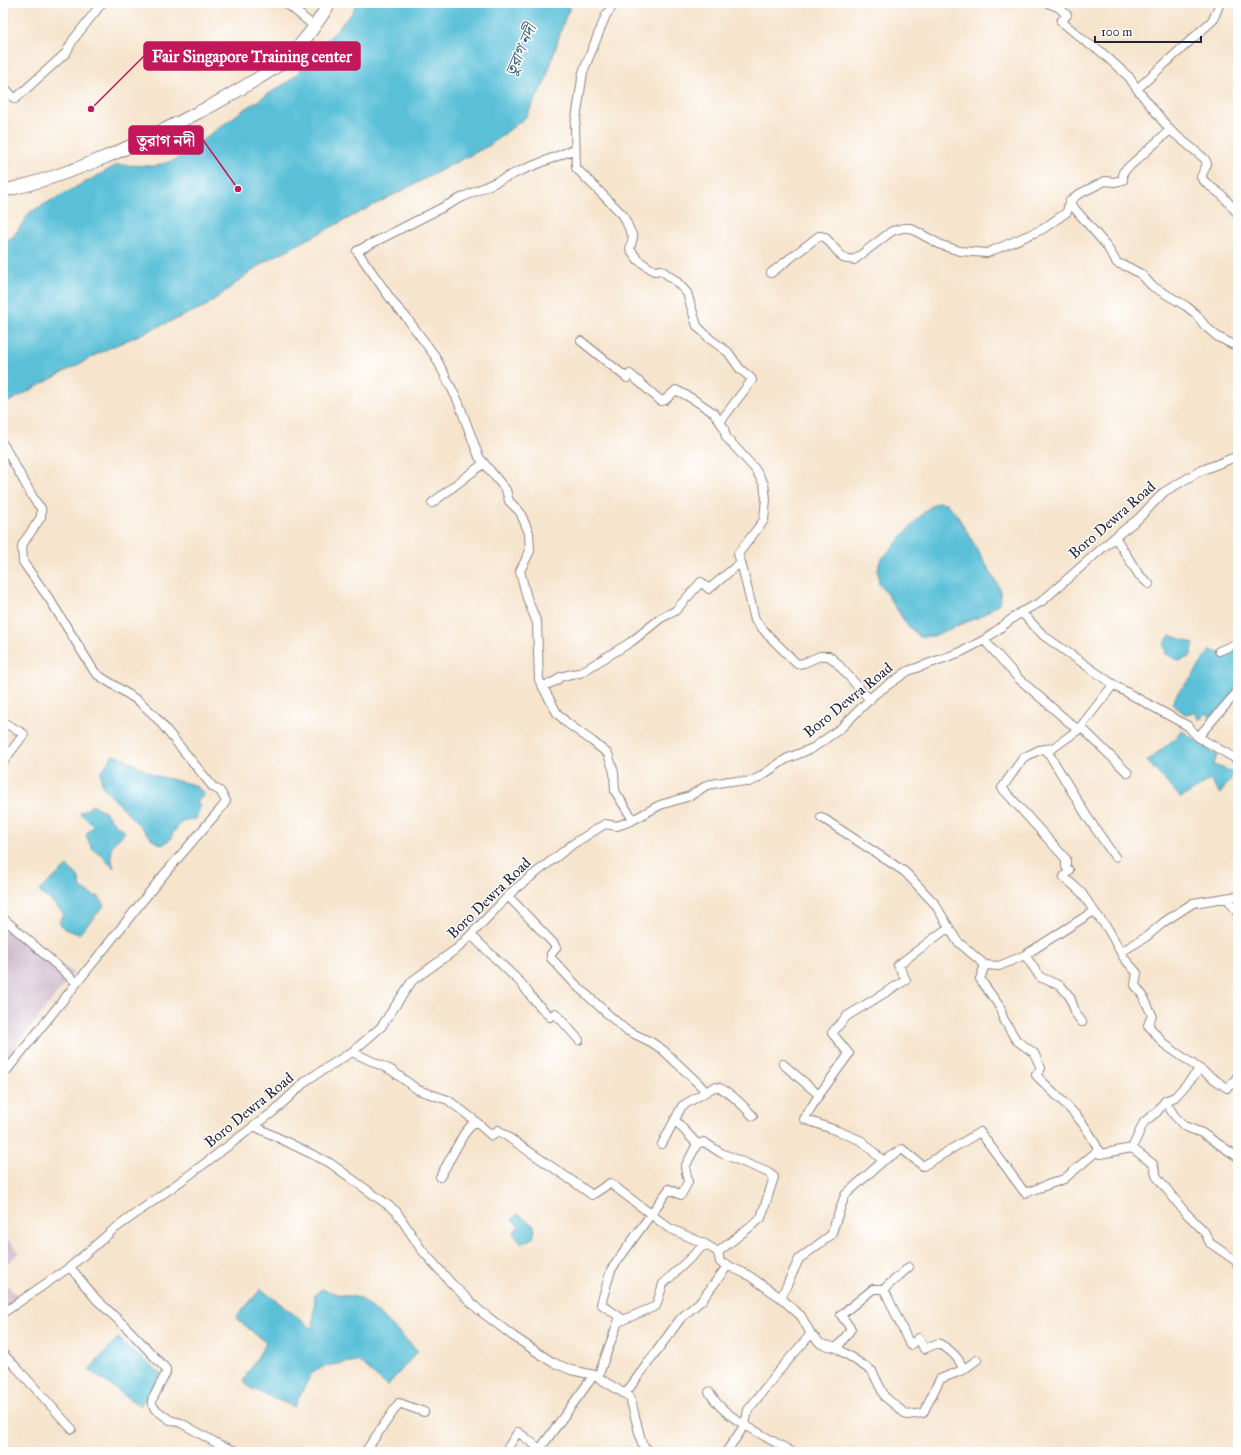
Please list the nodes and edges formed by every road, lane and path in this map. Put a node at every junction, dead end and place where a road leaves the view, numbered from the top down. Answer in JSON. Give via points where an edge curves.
{"nodes":[{"id":1,"x":102,"y":3,"type":"edge"},
{"id":2,"x":286,"y":3,"type":"edge"},
{"id":3,"x":330,"y":3,"type":"edge"},
{"id":4,"x":615,"y":3,"type":"edge"},
{"id":5,"x":1048,"y":3,"type":"edge"},
{"id":6,"x":1220,"y":3,"type":"edge"},
{"id":7,"x":315,"y":27,"type":"junction"},
{"id":8,"x":3,"y":86,"type":"edge"},
{"id":9,"x":1137,"y":89,"type":"junction"},
{"id":10,"x":1170,"y":130,"type":"junction"},
{"id":11,"x":575,"y":149,"type":"junction"},
{"id":12,"x":3,"y":191,"type":"edge"},
{"id":13,"x":1069,"y":202,"type":"junction"},
{"id":14,"x":1238,"y":214,"type":"edge"},
{"id":15,"x":770,"y":272,"type":"dead end"},
{"id":16,"x":581,"y":341,"type":"dead end"},
{"id":17,"x":1238,"y":347,"type":"edge"},
{"id":18,"x":720,"y":422,"type":"junction"},
{"id":19,"x":3,"y":444,"type":"edge"},
{"id":20,"x":1238,"y":456,"type":"edge"},
{"id":21,"x":484,"y":464,"type":"junction"},
{"id":22,"x":432,"y":503,"type":"dead end"},
{"id":23,"x":1115,"y":537,"type":"junction"},
{"id":24,"x":740,"y":562,"type":"junction"},
{"id":25,"x":1149,"y":584,"type":"dead end"},
{"id":26,"x":1021,"y":612,"type":"junction"},
{"id":27,"x":984,"y":640,"type":"junction"},
{"id":28,"x":1238,"y":643,"type":"edge"},
{"id":29,"x":1219,"y":651,"type":"dead end"},
{"id":30,"x":1113,"y":685,"type":"junction"},
{"id":31,"x":543,"y":686,"type":"junction"},
{"id":32,"x":1238,"y":692,"type":"edge"},
{"id":33,"x":870,"y":700,"type":"junction"},
{"id":34,"x":3,"y":722,"type":"edge"},
{"id":35,"x":1080,"y":728,"type":"junction"},
{"id":36,"x":1198,"y":736,"type":"junction"},
{"id":37,"x":1046,"y":749,"type":"junction"},
{"id":38,"x":1238,"y":760,"type":"edge"},
{"id":39,"x":3,"y":762,"type":"edge"},
{"id":40,"x":1128,"y":773,"type":"dead end"},
{"id":41,"x":821,"y":817,"type":"dead end"},
{"id":42,"x":633,"y":820,"type":"junction"},
{"id":43,"x":1115,"y":857,"type":"dead end"},
{"id":44,"x":508,"y":896,"type":"junction"},
{"id":45,"x":1238,"y":896,"type":"edge"},
{"id":46,"x":1228,"y":899,"type":"junction"},
{"id":47,"x":1094,"y":911,"type":"junction"},
{"id":48,"x":1238,"y":914,"type":"edge"},
{"id":49,"x":3,"y":918,"type":"edge"},
{"id":50,"x":949,"y":927,"type":"junction"},
{"id":51,"x":471,"y":935,"type":"junction"},
{"id":52,"x":1121,"y":952,"type":"junction"},
{"id":53,"x":1025,"y":955,"type":"junction"},
{"id":54,"x":985,"y":966,"type":"junction"},
{"id":55,"x":77,"y":983,"type":"junction"},
{"id":56,"x":1082,"y":1022,"type":"dead end"},
{"id":57,"x":579,"y":1040,"type":"dead end"},
{"id":58,"x":352,"y":1052,"type":"junction"},
{"id":59,"x":783,"y":1064,"type":"dead end"},
{"id":60,"x":1200,"y":1069,"type":"junction"},
{"id":61,"x":3,"y":1075,"type":"edge"},
{"id":62,"x":1238,"y":1075,"type":"edge"},
{"id":63,"x":705,"y":1091,"type":"junction"},
{"id":64,"x":819,"y":1095,"type":"junction"},
{"id":65,"x":1165,"y":1101,"type":"junction"},
{"id":66,"x":754,"y":1116,"type":"dead end"},
{"id":67,"x":473,"y":1119,"type":"junction"},
{"id":68,"x":675,"y":1120,"type":"junction"},
{"id":69,"x":254,"y":1126,"type":"junction"},
{"id":70,"x":662,"y":1144,"type":"dead end"},
{"id":71,"x":697,"y":1144,"type":"junction"},
{"id":72,"x":1132,"y":1148,"type":"junction"},
{"id":73,"x":1100,"y":1154,"type":"junction"},
{"id":74,"x":1238,"y":1158,"type":"edge"},
{"id":75,"x":883,"y":1161,"type":"junction"},
{"id":76,"x":440,"y":1177,"type":"dead end"},
{"id":77,"x":651,"y":1214,"type":"junction"},
{"id":78,"x":705,"y":1244,"type":"junction"},
{"id":79,"x":718,"y":1252,"type":"junction"},
{"id":80,"x":728,"y":1265,"type":"junction"},
{"id":81,"x":1238,"y":1266,"type":"edge"},
{"id":82,"x":70,"y":1267,"type":"junction"},
{"id":83,"x":908,"y":1267,"type":"dead end"},
{"id":84,"x":884,"y":1289,"type":"junction"},
{"id":85,"x":781,"y":1298,"type":"junction"},
{"id":86,"x":3,"y":1313,"type":"edge"},
{"id":87,"x":624,"y":1320,"type":"junction"},
{"id":88,"x":811,"y":1334,"type":"junction"},
{"id":89,"x":836,"y":1348,"type":"junction"},
{"id":90,"x":3,"y":1354,"type":"edge"},
{"id":91,"x":977,"y":1360,"type":"dead end"},
{"id":92,"x":963,"y":1370,"type":"junction"},
{"id":93,"x":596,"y":1376,"type":"junction"},
{"id":94,"x":709,"y":1392,"type":"dead end"},
{"id":95,"x":625,"y":1394,"type":"junction"},
{"id":96,"x":424,"y":1412,"type":"dead end"},
{"id":97,"x":744,"y":1425,"type":"junction"},
{"id":98,"x":72,"y":1429,"type":"dead end"},
{"id":99,"x":238,"y":1452,"type":"edge"},
{"id":100,"x":365,"y":1452,"type":"edge"},
{"id":101,"x":505,"y":1452,"type":"edge"},
{"id":102,"x":650,"y":1452,"type":"edge"},
{"id":103,"x":726,"y":1452,"type":"edge"},
{"id":104,"x":792,"y":1452,"type":"edge"}],
"edges":[{"from":1,"to":8,"type":"street","via":[[66,53],[15,98]]},
{"from":2,"to":7,"type":"street"},
{"from":3,"to":7,"type":"highway"},
{"from":4,"to":11,"type":"street","via":[[606,15],[583,72],[575,126]]},
{"from":5,"to":9,"type":"street","via":[[1067,15],[1061,21],[1129,77]]},
{"from":6,"to":9,"type":"street","via":[[1213,20]]},
{"from":7,"to":12,"type":"highway","via":[[287,59],[221,101],[98,160],[59,176]]},
{"from":9,"to":10,"type":"street"},
{"from":10,"to":13,"type":"street","via":[[1123,172],[1123,180],[1105,181],[1077,195]]},
{"from":10,"to":14,"type":"street","via":[[1205,159],[1207,164],[1201,177],[1223,196]]},
{"from":11,"to":18,"type":"street","via":[[576,168],[623,215],[634,237],[630,249],[635,258],[654,271],[661,270],[681,286],[687,293],[697,326],[728,352],[740,369],[751,378],[747,388]]},
{"from":11,"to":21,"type":"street","via":[[463,197],[357,252],[435,356],[458,401],[471,438]]},
{"from":13,"to":15,"type":"street","via":[[1067,212],[1043,229],[987,253],[960,251],[941,245],[910,228],[903,228],[892,231],[854,260],[842,258],[825,237],[819,236]]},
{"from":13,"to":17,"type":"street","via":[[1106,245],[1117,263],[1141,274],[1152,286],[1191,310],[1218,337]]},
{"from":16,"to":18,"type":"street","via":[[627,378],[630,374],[661,401],[676,390],[706,407]]},
{"from":18,"to":24,"type":"street","via":[[726,437],[755,469],[764,484],[764,520],[738,554]]},
{"from":19,"to":55,"type":"street","via":[[41,508],[41,517],[22,546],[23,562],[98,675],[140,702],[155,716],[226,801]]},
{"from":20,"to":23,"type":"street","name":"Boro Dewra Road","via":[[1200,471],[1164,492],[1138,519]]},
{"from":21,"to":22,"type":"street"},
{"from":21,"to":31,"type":"street","via":[[506,490],[509,501],[520,512],[528,533],[530,551],[520,571],[537,624],[540,680]]},
{"from":23,"to":25,"type":"street","via":[[1139,574]]},
{"from":23,"to":26,"type":"street","name":"Boro Dewra Road","via":[[1040,602]]},
{"from":24,"to":31,"type":"street","via":[[709,589],[701,582],[675,611],[661,618],[631,642],[580,673],[560,677]]},
{"from":24,"to":33,"type":"street","via":[[755,620],[768,635],[797,664],[820,656],[829,656]]},
{"from":26,"to":27,"type":"street","name":"Boro Dewra Road"},
{"from":26,"to":30,"type":"street","via":[[1044,636]]},
{"from":27,"to":33,"type":"street","name":"Boro Dewra Road","via":[[961,652],[908,671]]},
{"from":27,"to":35,"type":"street","via":[[1019,679]]},
{"from":28,"to":29,"type":"street"},
{"from":30,"to":35,"type":"street"},
{"from":30,"to":36,"type":"street","via":[[1188,726]]},
{"from":31,"to":42,"type":"street","via":[[557,713],[608,754],[614,772],[615,791]]},
{"from":32,"to":36,"type":"street"},
{"from":33,"to":42,"type":"street","name":"Boro Dewra Road","via":[[841,728],[813,748],[786,759],[758,778],[749,782],[729,781],[707,785],[690,796],[660,806]]},
{"from":34,"to":39,"type":"street","via":[[24,734]]},
{"from":35,"to":37,"type":"street","via":[[1053,748]]},
{"from":35,"to":40,"type":"street"},
{"from":36,"to":38,"type":"street"},
{"from":37,"to":43,"type":"street"},
{"from":37,"to":47,"type":"street","via":[[1023,758],[1002,788],[1066,859],[1066,867],[1069,870],[1064,877],[1080,892]]},
{"from":41,"to":50,"type":"street","via":[[905,872],[935,904]]},
{"from":42,"to":44,"type":"street","name":"Boro Dewra Road","via":[[617,826],[605,824],[590,833],[542,866]]},
{"from":44,"to":51,"type":"street","name":"Boro Dewra Road"},
{"from":44,"to":63,"type":"street","via":[[554,944],[556,948],[551,958],[576,986],[626,1030],[663,1050]]},
{"from":45,"to":46,"type":"street"},
{"from":46,"to":48,"type":"street"},
{"from":46,"to":52,"type":"street","via":[[1193,903]]},
{"from":47,"to":52,"type":"street"},
{"from":47,"to":53,"type":"street"},
{"from":49,"to":55,"type":"street"},
{"from":50,"to":54,"type":"street","via":[[957,941]]},
{"from":50,"to":64,"type":"street","via":[[898,965],[906,980],[847,1016],[832,1033],[849,1054]]},
{"from":51,"to":57,"type":"street","via":[[521,983],[550,1017],[555,1013]]},
{"from":51,"to":58,"type":"street","name":"Boro Dewra Road","via":[[459,947],[412,981],[381,1027]]},
{"from":52,"to":60,"type":"street","via":[[1137,974],[1135,985],[1152,1015],[1148,1025],[1164,1044]]},
{"from":53,"to":54,"type":"street","via":[[999,966]]},
{"from":53,"to":56,"type":"street","via":[[1040,977],[1061,986],[1070,997]]},
{"from":54,"to":73,"type":"street","via":[[980,979],[1000,1007],[1003,1018],[1016,1040],[1034,1053],[1041,1068],[1036,1075],[1075,1113],[1094,1138]]},
{"from":55,"to":61,"type":"street"},
{"from":58,"to":67,"type":"street","via":[[391,1070],[418,1090],[448,1100]]},
{"from":58,"to":69,"type":"street","name":"Boro Dewra Road","via":[[307,1080]]},
{"from":59,"to":64,"type":"street"},
{"from":60,"to":62,"type":"street","via":[[1227,1088]]},
{"from":60,"to":65,"type":"street","via":[[1175,1097]]},
{"from":63,"to":66,"type":"street","via":[[719,1087]]},
{"from":63,"to":68,"type":"street","via":[[682,1106]]},
{"from":64,"to":75,"type":"street","via":[[804,1119],[862,1142]]},
{"from":65,"to":72,"type":"street","via":[[1157,1112],[1144,1122]]},
{"from":65,"to":74,"type":"street","via":[[1184,1126],[1202,1133]]},
{"from":67,"to":76,"type":"street"},
{"from":67,"to":77,"type":"street","via":[[492,1136],[498,1130],[592,1195],[610,1183]]},
{"from":68,"to":70,"type":"street"},
{"from":68,"to":71,"type":"street"},
{"from":69,"to":82,"type":"street","name":"Boro Dewra Road","via":[[113,1230]]},
{"from":69,"to":93,"type":"street","via":[[330,1163],[396,1212],[421,1250],[452,1284],[479,1310],[513,1336],[552,1362],[570,1370]]},
{"from":71,"to":77,"type":"street","via":[[685,1167],[688,1182],[681,1195],[668,1189]]},
{"from":71,"to":79,"type":"street","via":[[704,1142],[720,1153],[774,1177],[762,1218]]},
{"from":72,"to":73,"type":"street"},
{"from":72,"to":81,"type":"street","via":[[1153,1164],[1157,1177],[1184,1211],[1204,1231],[1210,1242],[1236,1261]]},
{"from":73,"to":75,"type":"street","via":[[1096,1152],[1064,1179],[1025,1194],[980,1132],[923,1166],[902,1149]]},
{"from":75,"to":85,"type":"street","via":[[845,1195],[831,1235],[799,1259]]},
{"from":77,"to":78,"type":"street","via":[[669,1228]]},
{"from":77,"to":87,"type":"street","via":[[611,1270],[601,1304]]},
{"from":78,"to":79,"type":"street"},
{"from":78,"to":87,"type":"street","via":[[664,1284],[656,1306]]},
{"from":79,"to":80,"type":"street","via":[[720,1262]]},
{"from":80,"to":85,"type":"street","via":[[748,1275]]},
{"from":80,"to":95,"type":"street","via":[[702,1300],[681,1318]]},
{"from":82,"to":86,"type":"street","name":"Boro Dewra Road"},
{"from":82,"to":99,"type":"street","via":[[96,1298],[166,1369],[152,1400],[155,1409],[170,1420]]},
{"from":83,"to":84,"type":"street"},
{"from":84,"to":89,"type":"street","via":[[873,1289],[841,1315],[851,1329]]},
{"from":84,"to":92,"type":"street","via":[[910,1345],[919,1338],[924,1349],[938,1343],[948,1348],[962,1363]]},
{"from":85,"to":88,"type":"street","via":[[802,1316]]},
{"from":87,"to":93,"type":"street","via":[[618,1322]]},
{"from":88,"to":89,"type":"street","via":[[821,1344]]},
{"from":88,"to":97,"type":"street","via":[[748,1410]]},
{"from":89,"to":92,"type":"street","via":[[872,1371],[885,1397],[907,1415],[923,1413],[940,1379]]},
{"from":90,"to":98,"type":"street"},
{"from":91,"to":92,"type":"street"},
{"from":93,"to":95,"type":"street"},
{"from":93,"to":101,"type":"street","via":[[540,1449],[518,1432]]},
{"from":94,"to":97,"type":"street","via":[[715,1402]]},
{"from":95,"to":102,"type":"street","via":[[630,1397],[642,1444]]},
{"from":96,"to":100,"type":"street","via":[[399,1403]]},
{"from":97,"to":103,"type":"street"},
{"from":97,"to":104,"type":"street"}]}
